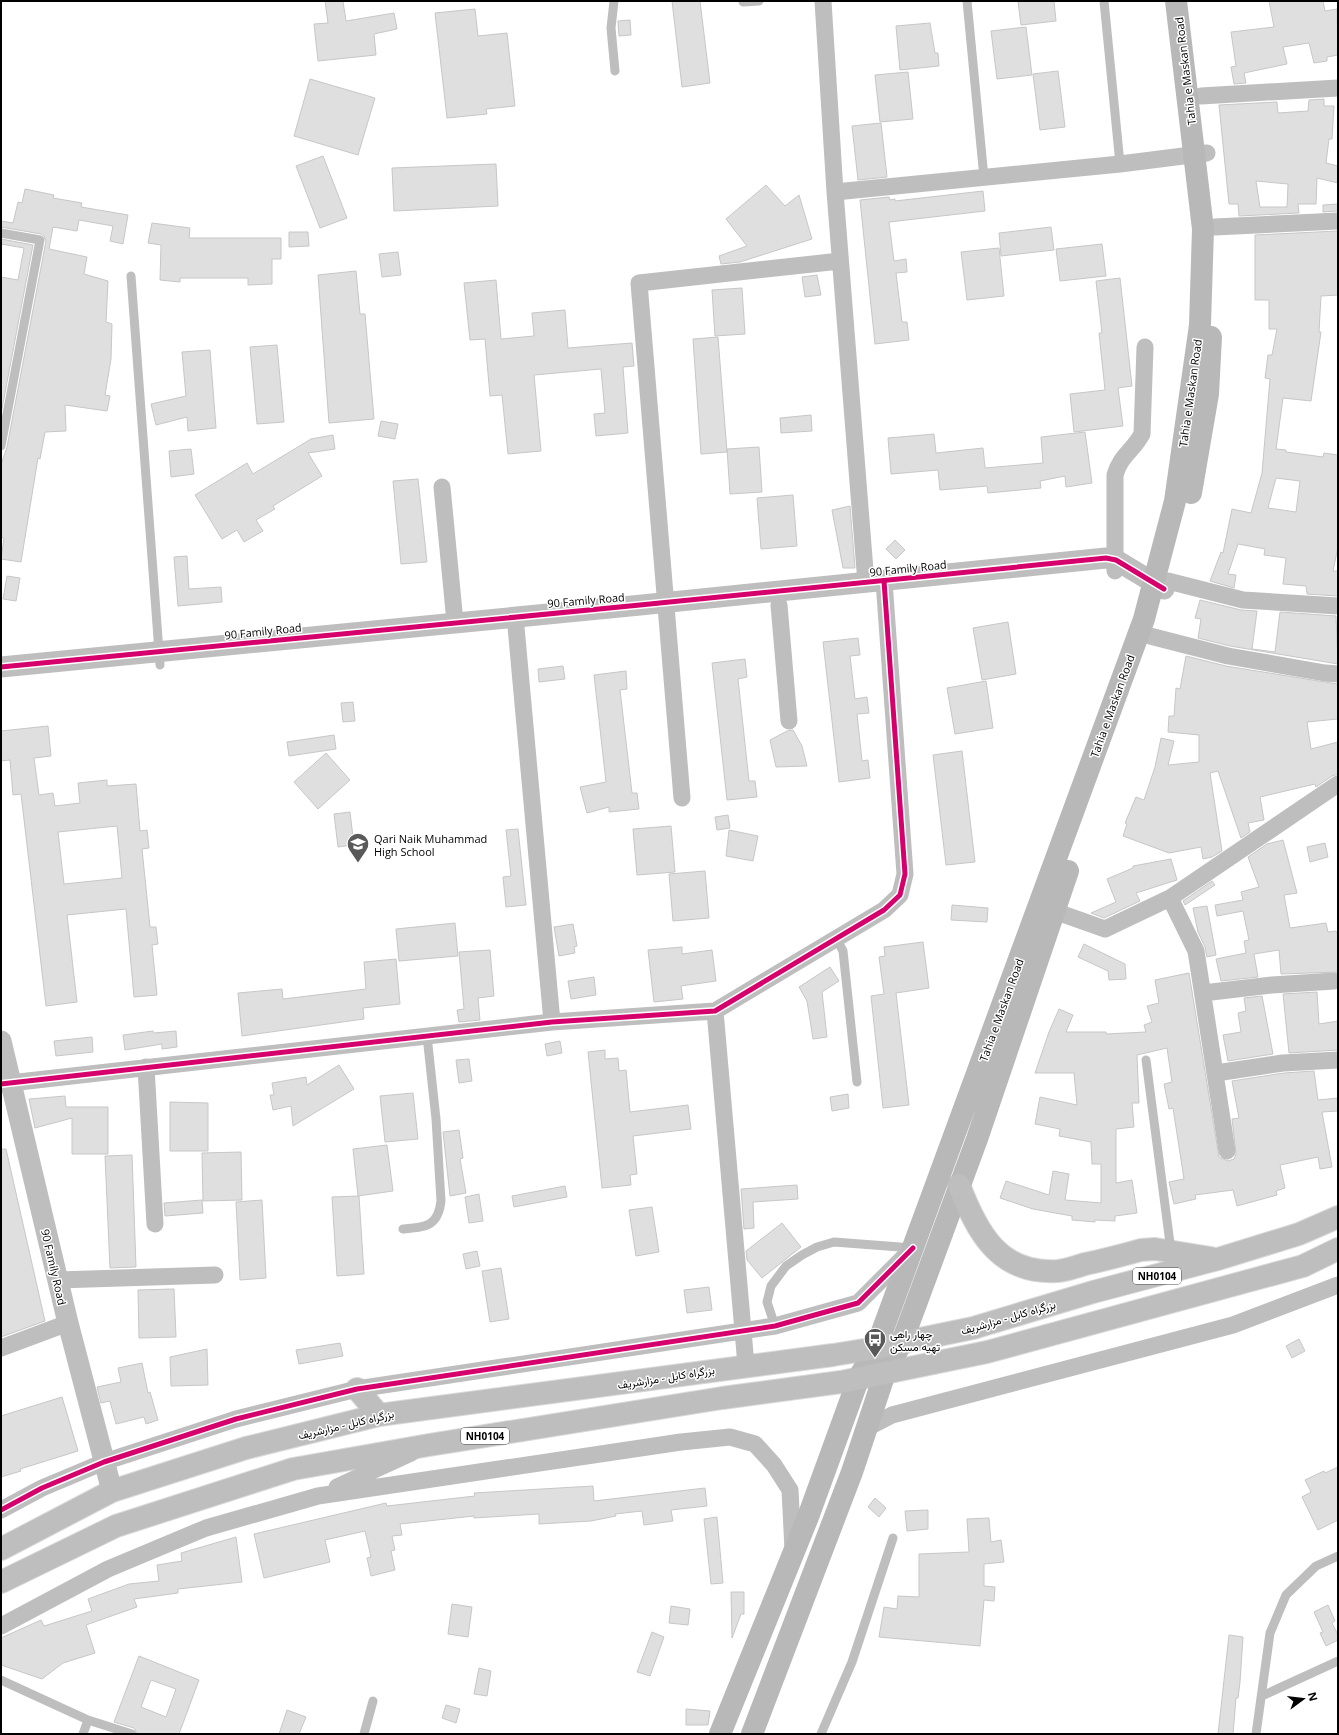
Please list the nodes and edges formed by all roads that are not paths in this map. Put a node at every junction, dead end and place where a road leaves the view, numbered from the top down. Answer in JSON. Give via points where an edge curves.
{"nodes":[{"id":1,"x":614,"y":1,"type":"edge"},
{"id":2,"x":759,"y":1,"type":"edge"},
{"id":3,"x":823,"y":1,"type":"edge"},
{"id":4,"x":967,"y":1,"type":"edge"},
{"id":5,"x":1104,"y":1,"type":"edge"},
{"id":6,"x":1176,"y":1,"type":"edge"},
{"id":7,"x":1189,"y":1,"type":"edge"},
{"id":8,"x":743,"y":2,"type":"dead end"},
{"id":9,"x":615,"y":71,"type":"dead end"},
{"id":10,"x":1338,"y":88,"type":"edge"},
{"id":11,"x":1200,"y":96,"type":"junction"},
{"id":12,"x":1201,"y":154,"type":"junction"},
{"id":13,"x":1120,"y":164,"type":"junction"},
{"id":14,"x":984,"y":178,"type":"junction"},
{"id":15,"x":835,"y":192,"type":"junction"},
{"id":16,"x":1338,"y":221,"type":"edge"},
{"id":17,"x":1215,"y":227,"type":"junction"},
{"id":18,"x":1,"y":233,"type":"edge"},
{"id":19,"x":840,"y":261,"type":"junction"},
{"id":20,"x":131,"y":276,"type":"dead end"},
{"id":21,"x":1145,"y":347,"type":"dead end"},
{"id":22,"x":1,"y":446,"type":"edge"},
{"id":23,"x":442,"y":487,"type":"dead end"},
{"id":24,"x":1122,"y":567,"type":"junction"},
{"id":25,"x":1162,"y":584,"type":"junction"},
{"id":26,"x":878,"y":586,"type":"junction"},
{"id":27,"x":779,"y":605,"type":"junction"},
{"id":28,"x":1338,"y":606,"type":"edge"},
{"id":29,"x":667,"y":610,"type":"junction"},
{"id":30,"x":455,"y":622,"type":"junction"},
{"id":31,"x":516,"y":623,"type":"junction"},
{"id":32,"x":1150,"y":636,"type":"junction"},
{"id":33,"x":159,"y":658,"type":"junction"},
{"id":34,"x":1,"y":667,"type":"edge"},
{"id":35,"x":1338,"y":674,"type":"edge"},
{"id":36,"x":1,"y":680,"type":"edge"},
{"id":37,"x":789,"y":721,"type":"dead end"},
{"id":38,"x":1338,"y":784,"type":"edge"},
{"id":39,"x":682,"y":798,"type":"dead end"},
{"id":40,"x":1170,"y":898,"type":"junction"},
{"id":41,"x":1054,"y":911,"type":"junction"},
{"id":42,"x":836,"y":938,"type":"junction"},
{"id":43,"x":1334,"y":981,"type":"dead end"},
{"id":44,"x":1203,"y":993,"type":"junction"},
{"id":45,"x":715,"y":1011,"type":"junction"},
{"id":46,"x":552,"y":1022,"type":"junction"},
{"id":47,"x":427,"y":1036,"type":"junction"},
{"id":48,"x":1,"y":1041,"type":"edge"},
{"id":49,"x":1146,"y":1060,"type":"dead end"},
{"id":50,"x":1338,"y":1060,"type":"edge"},
{"id":51,"x":146,"y":1067,"type":"junction"},
{"id":52,"x":1216,"y":1072,"type":"junction"},
{"id":53,"x":857,"y":1082,"type":"dead end"},
{"id":54,"x":6,"y":1083,"type":"edge"},
{"id":55,"x":1227,"y":1151,"type":"dead end"},
{"id":56,"x":959,"y":1185,"type":"junction"},
{"id":57,"x":1338,"y":1217,"type":"edge"},
{"id":58,"x":155,"y":1224,"type":"dead end"},
{"id":59,"x":403,"y":1229,"type":"dead end"},
{"id":60,"x":913,"y":1248,"type":"junction"},
{"id":61,"x":1338,"y":1249,"type":"edge"},
{"id":62,"x":1171,"y":1252,"type":"junction"},
{"id":63,"x":1218,"y":1259,"type":"junction"},
{"id":64,"x":215,"y":1275,"type":"dead end"},
{"id":65,"x":58,"y":1280,"type":"junction"},
{"id":66,"x":1338,"y":1285,"type":"edge"},
{"id":67,"x":68,"y":1323,"type":"junction"},
{"id":68,"x":775,"y":1326,"type":"junction"},
{"id":69,"x":743,"y":1330,"type":"junction"},
{"id":70,"x":902,"y":1342,"type":"junction"},
{"id":71,"x":1,"y":1348,"type":"edge"},
{"id":72,"x":876,"y":1348,"type":"junction"},
{"id":73,"x":746,"y":1366,"type":"junction"},
{"id":74,"x":885,"y":1372,"type":"junction"},
{"id":75,"x":859,"y":1378,"type":"junction"},
{"id":76,"x":357,"y":1390,"type":"junction"},
{"id":77,"x":379,"y":1415,"type":"junction"},
{"id":78,"x":867,"y":1428,"type":"junction"},
{"id":79,"x":429,"y":1445,"type":"junction"},
{"id":80,"x":104,"y":1462,"type":"junction"},
{"id":81,"x":112,"y":1492,"type":"junction"},
{"id":82,"x":318,"y":1496,"type":"junction"},
{"id":83,"x":1,"y":1510,"type":"edge"},
{"id":84,"x":893,"y":1538,"type":"dead end"},
{"id":85,"x":1,"y":1549,"type":"edge"},
{"id":86,"x":794,"y":1552,"type":"junction"},
{"id":87,"x":1338,"y":1556,"type":"edge"},
{"id":88,"x":1,"y":1582,"type":"edge"},
{"id":89,"x":1,"y":1626,"type":"edge"},
{"id":90,"x":1338,"y":1661,"type":"edge"},
{"id":91,"x":1,"y":1680,"type":"edge"},
{"id":92,"x":1262,"y":1696,"type":"junction"},
{"id":93,"x":373,"y":1701,"type":"dead end"},
{"id":94,"x":88,"y":1720,"type":"junction"},
{"id":95,"x":83,"y":1734,"type":"edge"},
{"id":96,"x":132,"y":1734,"type":"edge"},
{"id":97,"x":364,"y":1734,"type":"edge"},
{"id":98,"x":720,"y":1734,"type":"edge"},
{"id":99,"x":752,"y":1734,"type":"edge"},
{"id":100,"x":821,"y":1734,"type":"edge"},
{"id":101,"x":1256,"y":1734,"type":"edge"}],
"edges":[{"from":1,"to":9,"type":"lane","via":[[611,28]]},
{"from":2,"to":8,"type":"lane"},
{"from":3,"to":15,"type":"street"},
{"from":4,"to":14,"type":"lane"},
{"from":5,"to":13,"type":"lane"},
{"from":6,"to":12,"type":"main road","name":"Tahia e Maskan Road"},
{"from":7,"to":11,"type":"main road","name":"Tahia e Maskan Road"},
{"from":10,"to":11,"type":"street"},
{"from":11,"to":12,"type":"main road","name":"Tahia e Maskan Road"},
{"from":12,"to":13,"type":"street"},
{"from":12,"to":17,"type":"main road","name":"Tahia e Maskan Road"},
{"from":12,"to":25,"type":"main road","name":"Tahia e Maskan Road","via":[[1203,229],[1200,325]]},
{"from":13,"to":14,"type":"street"},
{"from":14,"to":15,"type":"street"},
{"from":15,"to":19,"type":"street"},
{"from":16,"to":17,"type":"street"},
{"from":17,"to":25,"type":"main road","name":"Tahia e Maskan Road","via":[[1215,286],[1208,394],[1187,516]]},
{"from":18,"to":22,"type":"lane","via":[[40,240]]},
{"from":19,"to":26,"type":"street"},
{"from":19,"to":29,"type":"street","via":[[639,282]]},
{"from":20,"to":33,"type":"lane"},
{"from":21,"to":24,"type":"street","via":[[1142,434],[1136,446],[1118,464],[1115,475]]},
{"from":23,"to":30,"type":"street"},
{"from":24,"to":25,"type":"street","name":"90 Family Road"},
{"from":24,"to":26,"type":"street","name":"90 Family Road","via":[[1106,558]]},
{"from":25,"to":28,"type":"street","via":[[1243,600]]},
{"from":25,"to":32,"type":"main road","name":"Tahia e Maskan Road"},
{"from":25,"to":60,"type":"main road","name":"Tahia e Maskan Road","via":[[1144,619]]},
{"from":26,"to":27,"type":"street","name":"90 Family Road"},
{"from":26,"to":29,"type":"street","name":"90 Family Road"},
{"from":26,"to":42,"type":"street","via":[[905,874],[900,895],[884,910]]},
{"from":27,"to":29,"type":"street","name":"90 Family Road"},
{"from":27,"to":37,"type":"street"},
{"from":29,"to":31,"type":"street","name":"90 Family Road"},
{"from":29,"to":39,"type":"street"},
{"from":30,"to":31,"type":"street","name":"90 Family Road"},
{"from":30,"to":33,"type":"street","name":"90 Family Road"},
{"from":31,"to":33,"type":"street","name":"90 Family Road"},
{"from":31,"to":46,"type":"street"},
{"from":32,"to":35,"type":"street","via":[[1228,656]]},
{"from":32,"to":41,"type":"main road","name":"Tahia e Maskan Road"},
{"from":33,"to":34,"type":"street","name":"90 Family Road"},
{"from":33,"to":36,"type":"street","name":"90 Family Road"},
{"from":38,"to":40,"type":"street"},
{"from":40,"to":41,"type":"street","via":[[1105,929]]},
{"from":40,"to":44,"type":"street","via":[[1196,951]]},
{"from":41,"to":56,"type":"main road","name":"Tahia e Maskan Road","via":[[977,1140]]},
{"from":42,"to":45,"type":"street"},
{"from":42,"to":53,"type":"lane","via":[[843,951]]},
{"from":43,"to":44,"type":"street"},
{"from":44,"to":52,"type":"street"},
{"from":45,"to":46,"type":"street"},
{"from":45,"to":69,"type":"street"},
{"from":46,"to":47,"type":"street"},
{"from":47,"to":51,"type":"street"},
{"from":47,"to":59,"type":"lane","via":[[436,1119],[440,1212],[429,1225]]},
{"from":48,"to":54,"type":"street","name":"90 Family Road"},
{"from":49,"to":62,"type":"lane"},
{"from":50,"to":52,"type":"street","via":[[1283,1063]]},
{"from":51,"to":54,"type":"street"},
{"from":51,"to":58,"type":"street"},
{"from":52,"to":55,"type":"street"},
{"from":54,"to":65,"type":"street","name":"90 Family Road"},
{"from":56,"to":62,"type":"highway","via":[[972,1219],[988,1243],[1007,1260],[1034,1270],[1059,1271],[1142,1250]]},
{"from":56,"to":70,"type":"main road","name":"Tahia e Maskan Road"},
{"from":57,"to":63,"type":"highway","name":"بزرگراه کابل - مزارشریف","number":"NH0104","via":[[1299,1234]]},
{"from":60,"to":68,"type":"street","via":[[858,1303]]},
{"from":60,"to":68,"type":"lane","via":[[834,1242],[816,1247],[786,1266],[771,1286],[767,1302]]},
{"from":60,"to":72,"type":"main road","name":"Tahia e Maskan Road"},
{"from":61,"to":74,"type":"highway","number":"NH0104","via":[[1303,1266],[1093,1324],[987,1352]]},
{"from":62,"to":63,"type":"highway"},
{"from":63,"to":70,"type":"highway","name":"بزرگراه کابل - مزارشریف","number":"NH0104","via":[[1093,1292],[973,1328]]},
{"from":64,"to":65,"type":"street"},
{"from":65,"to":67,"type":"street","name":"90 Family Road"},
{"from":66,"to":78,"type":"street","via":[[1233,1325],[932,1403],[892,1415]]},
{"from":67,"to":71,"type":"street"},
{"from":67,"to":80,"type":"street","name":"90 Family Road"},
{"from":68,"to":69,"type":"street"},
{"from":69,"to":73,"type":"street"},
{"from":69,"to":76,"type":"street"},
{"from":70,"to":72,"type":"highway","name":"بزرگراه کابل - مزارشریف","number":"NH0104"},
{"from":70,"to":74,"type":"main road","name":"Tahia e Maskan Road"},
{"from":72,"to":73,"type":"highway","name":"بزرگراه کابل - مزارشریف","number":"NH0104"},
{"from":72,"to":75,"type":"main road","name":"Tahia e Maskan Road"},
{"from":73,"to":77,"type":"highway","name":"بزرگراه کابل - مزارشریف","number":"NH0104"},
{"from":74,"to":75,"type":"highway","number":"NH0104"},
{"from":74,"to":78,"type":"main road","name":"Tahia e Maskan Road"},
{"from":75,"to":79,"type":"highway","number":"NH0104"},
{"from":75,"to":86,"type":"main road","name":"Tahia e Maskan Road"},
{"from":76,"to":77,"type":"highway"},
{"from":76,"to":80,"type":"street","via":[[236,1419]]},
{"from":77,"to":81,"type":"highway","name":"بزرگراه کابل - مزارشریف","number":"NH0104","via":[[246,1448]]},
{"from":78,"to":99,"type":"main road","name":"Tahia e Maskan Road"},
{"from":79,"to":82,"type":"street"},
{"from":79,"to":88,"type":"highway","number":"NH0104","via":[[293,1469],[116,1526]]},
{"from":80,"to":81,"type":"street","name":"90 Family Road"},
{"from":80,"to":83,"type":"street","via":[[42,1488]]},
{"from":81,"to":85,"type":"highway","name":"بزرگراه کابل - مزارشریف","number":"NH0104"},
{"from":82,"to":86,"type":"street","via":[[730,1437],[755,1444],[774,1465],[790,1490]]},
{"from":82,"to":89,"type":"street","via":[[206,1528],[108,1569]]},
{"from":84,"to":100,"type":"lane","via":[[852,1662]]},
{"from":86,"to":98,"type":"main road","name":"Tahia e Maskan Road"},
{"from":87,"to":92,"type":"lane","via":[[1316,1566],[1286,1595],[1270,1632]]},
{"from":90,"to":92,"type":"lane"},
{"from":91,"to":94,"type":"lane"},
{"from":92,"to":101,"type":"lane"},
{"from":93,"to":97,"type":"lane"},
{"from":94,"to":95,"type":"lane"},
{"from":94,"to":96,"type":"lane"}]}
